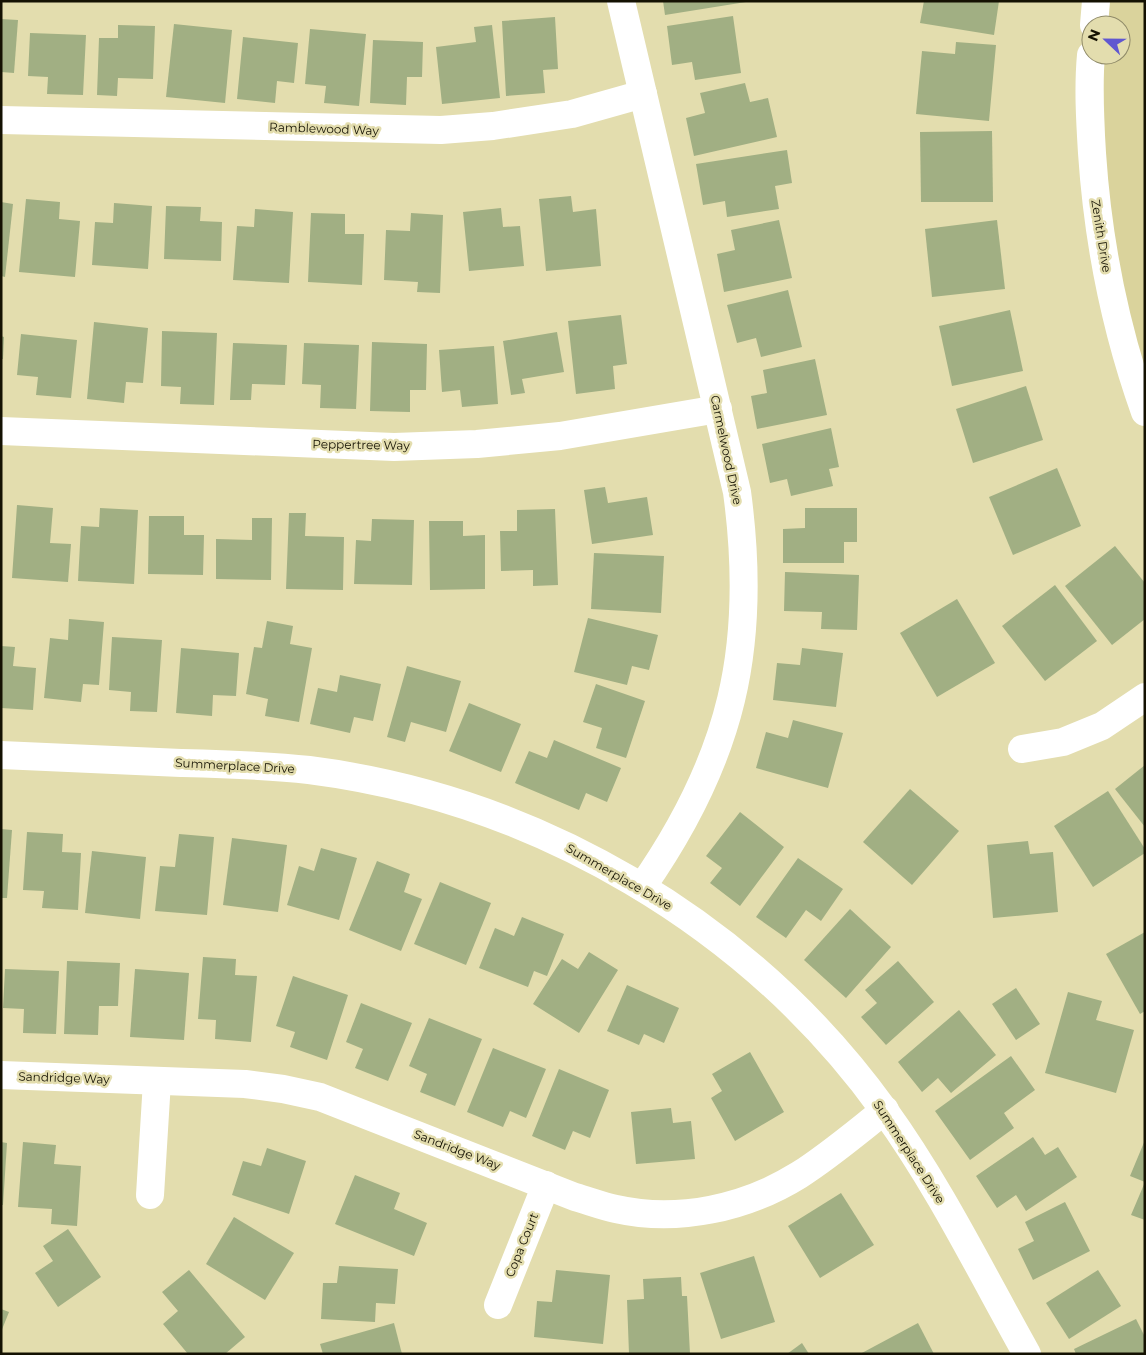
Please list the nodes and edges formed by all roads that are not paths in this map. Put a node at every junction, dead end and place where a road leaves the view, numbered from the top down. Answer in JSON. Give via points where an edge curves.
{"nodes":[{"id":1,"x":621,"y":1,"type":"edge"},
{"id":2,"x":1096,"y":1,"type":"edge"},
{"id":3,"x":1095,"y":15,"type":"edge"},
{"id":4,"x":1091,"y":65,"type":"edge"},
{"id":5,"x":643,"y":94,"type":"junction"},
{"id":6,"x":1,"y":120,"type":"edge"},
{"id":7,"x":718,"y":409,"type":"junction"},
{"id":8,"x":1145,"y":412,"type":"edge"},
{"id":9,"x":1,"y":431,"type":"edge"},
{"id":10,"x":1145,"y":698,"type":"edge"},
{"id":11,"x":1022,"y":749,"type":"dead end"},
{"id":12,"x":1,"y":755,"type":"edge"},
{"id":13,"x":642,"y":887,"type":"junction"},
{"id":14,"x":1,"y":1075,"type":"edge"},
{"id":15,"x":157,"y":1081,"type":"junction"},
{"id":16,"x":885,"y":1110,"type":"junction"},
{"id":17,"x":546,"y":1185,"type":"junction"},
{"id":18,"x":150,"y":1196,"type":"dead end"},
{"id":19,"x":498,"y":1305,"type":"dead end"},
{"id":20,"x":1026,"y":1354,"type":"edge"}],
"edges":[{"from":1,"to":5,"type":"street","name":"Carmelwood Drive"},
{"from":2,"to":3,"type":"street"},
{"from":4,"to":8,"type":"street","name":"Zenith Drive","via":[[1090,124],[1102,250],[1114,314]]},
{"from":5,"to":6,"type":"street","name":"Ramblewood Way","via":[[572,114],[440,130]]},
{"from":5,"to":7,"type":"street","name":"Carmelwood Drive"},
{"from":7,"to":9,"type":"street","name":"Peppertree Way","via":[[560,436],[394,447]]},
{"from":7,"to":13,"type":"street","name":"Carmelwood Drive","via":[[737,492],[744,543],[745,596],[741,648],[732,699],[717,749],[672,844]]},
{"from":10,"to":11,"type":"street","via":[[1094,729],[1063,742]]},
{"from":12,"to":13,"type":"street","name":"Summerplace Drive","via":[[291,769],[396,786],[452,801],[535,831]]},
{"from":13,"to":16,"type":"street","name":"Summerplace Drive","via":[[701,926],[746,962],[811,1022]]},
{"from":14,"to":15,"type":"street","name":"Sandridge Way"},
{"from":15,"to":17,"type":"street","name":"Sandridge Way","via":[[245,1084],[320,1097]]},
{"from":15,"to":18,"type":"street"},
{"from":16,"to":17,"type":"street","name":"Sandridge Way","via":[[802,1174],[744,1202],[723,1208],[680,1214],[616,1209]]},
{"from":16,"to":20,"type":"street","name":"Summerplace Drive","via":[[926,1173]]},
{"from":17,"to":19,"type":"street","name":"Copa Court"}]}
